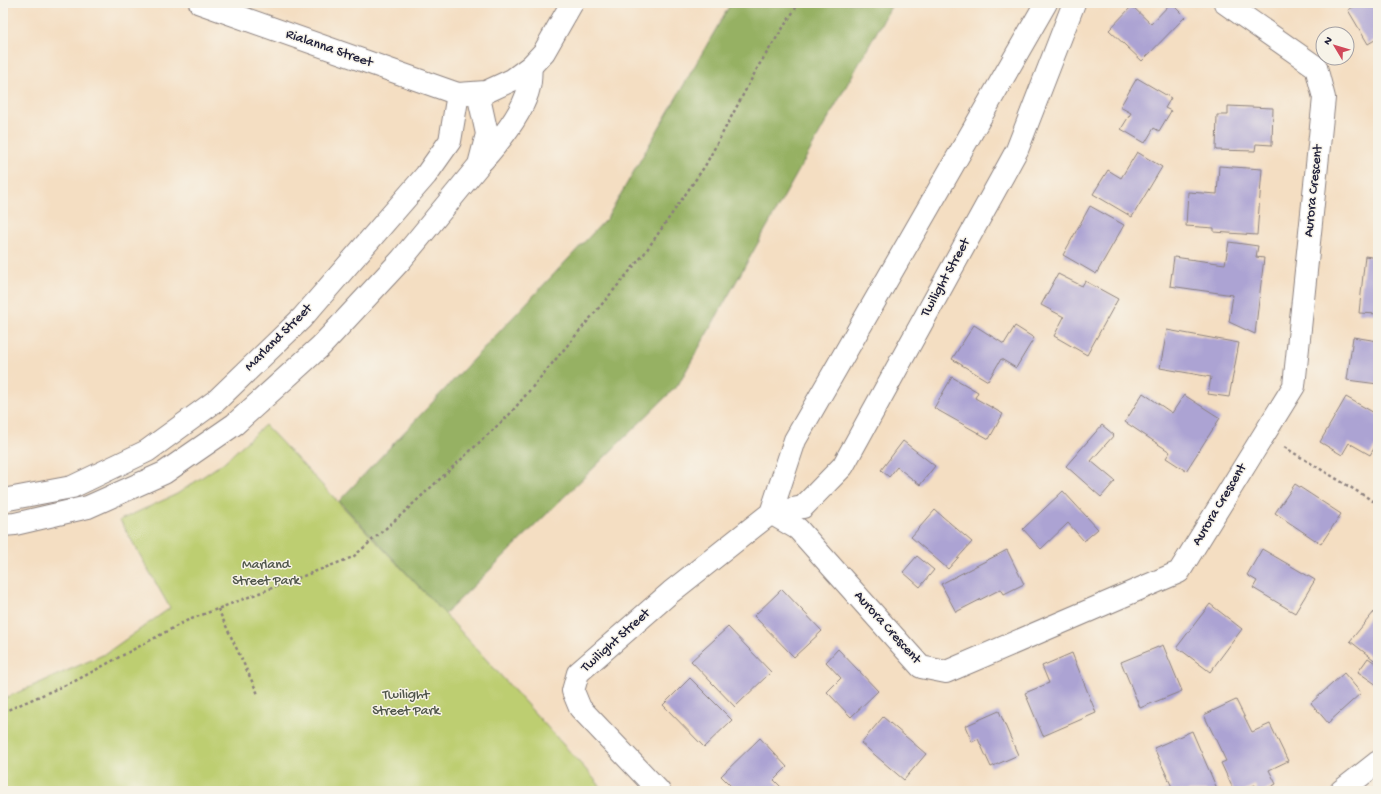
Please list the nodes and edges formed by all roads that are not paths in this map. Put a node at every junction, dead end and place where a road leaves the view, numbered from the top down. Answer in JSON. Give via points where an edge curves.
{"nodes":[{"id":1,"x":200,"y":3,"type":"edge"},
{"id":2,"x":572,"y":3,"type":"edge"},
{"id":3,"x":1046,"y":3,"type":"edge"},
{"id":4,"x":1074,"y":3,"type":"edge"},
{"id":5,"x":1225,"y":3,"type":"edge"},
{"id":6,"x":531,"y":66,"type":"junction"},
{"id":7,"x":468,"y":94,"type":"junction"},
{"id":8,"x":479,"y":165,"type":"junction"},
{"id":9,"x":3,"y":500,"type":"edge"},
{"id":10,"x":771,"y":513,"type":"junction"},
{"id":11,"x":3,"y":525,"type":"edge"},
{"id":12,"x":1378,"y":762,"type":"edge"},
{"id":13,"x":659,"y":791,"type":"edge"},
{"id":14,"x":1341,"y":791,"type":"edge"}],
"edges":[{"from":1,"to":7,"type":"street","name":"Rialanna Street"},
{"from":2,"to":6,"type":"street","via":[[544,52]]},
{"from":3,"to":10,"type":"street","via":[[795,440]]},
{"from":4,"to":10,"type":"street","name":"Twilight Street","via":[[1017,150],[843,466],[802,507]]},
{"from":5,"to":10,"type":"street","name":"Aurora Crescent","via":[[1316,67],[1324,98],[1294,386],[1179,572],[946,672],[921,667],[798,529]]},
{"from":6,"to":7,"type":"street","via":[[512,80],[486,92]]},
{"from":6,"to":8,"type":"street","via":[[529,87],[523,104],[498,144]]},
{"from":7,"to":8,"type":"street","via":[[487,134]]},
{"from":7,"to":9,"type":"street","name":"Marland Street","via":[[450,141],[426,175],[302,318],[217,400],[147,451],[72,487]]},
{"from":8,"to":11,"type":"street","via":[[401,260],[326,340],[235,424],[164,473],[88,507]]},
{"from":10,"to":13,"type":"street","name":"Twilight Street","via":[[671,592],[578,672],[573,691],[580,708]]},
{"from":12,"to":14,"type":"street"}]}
